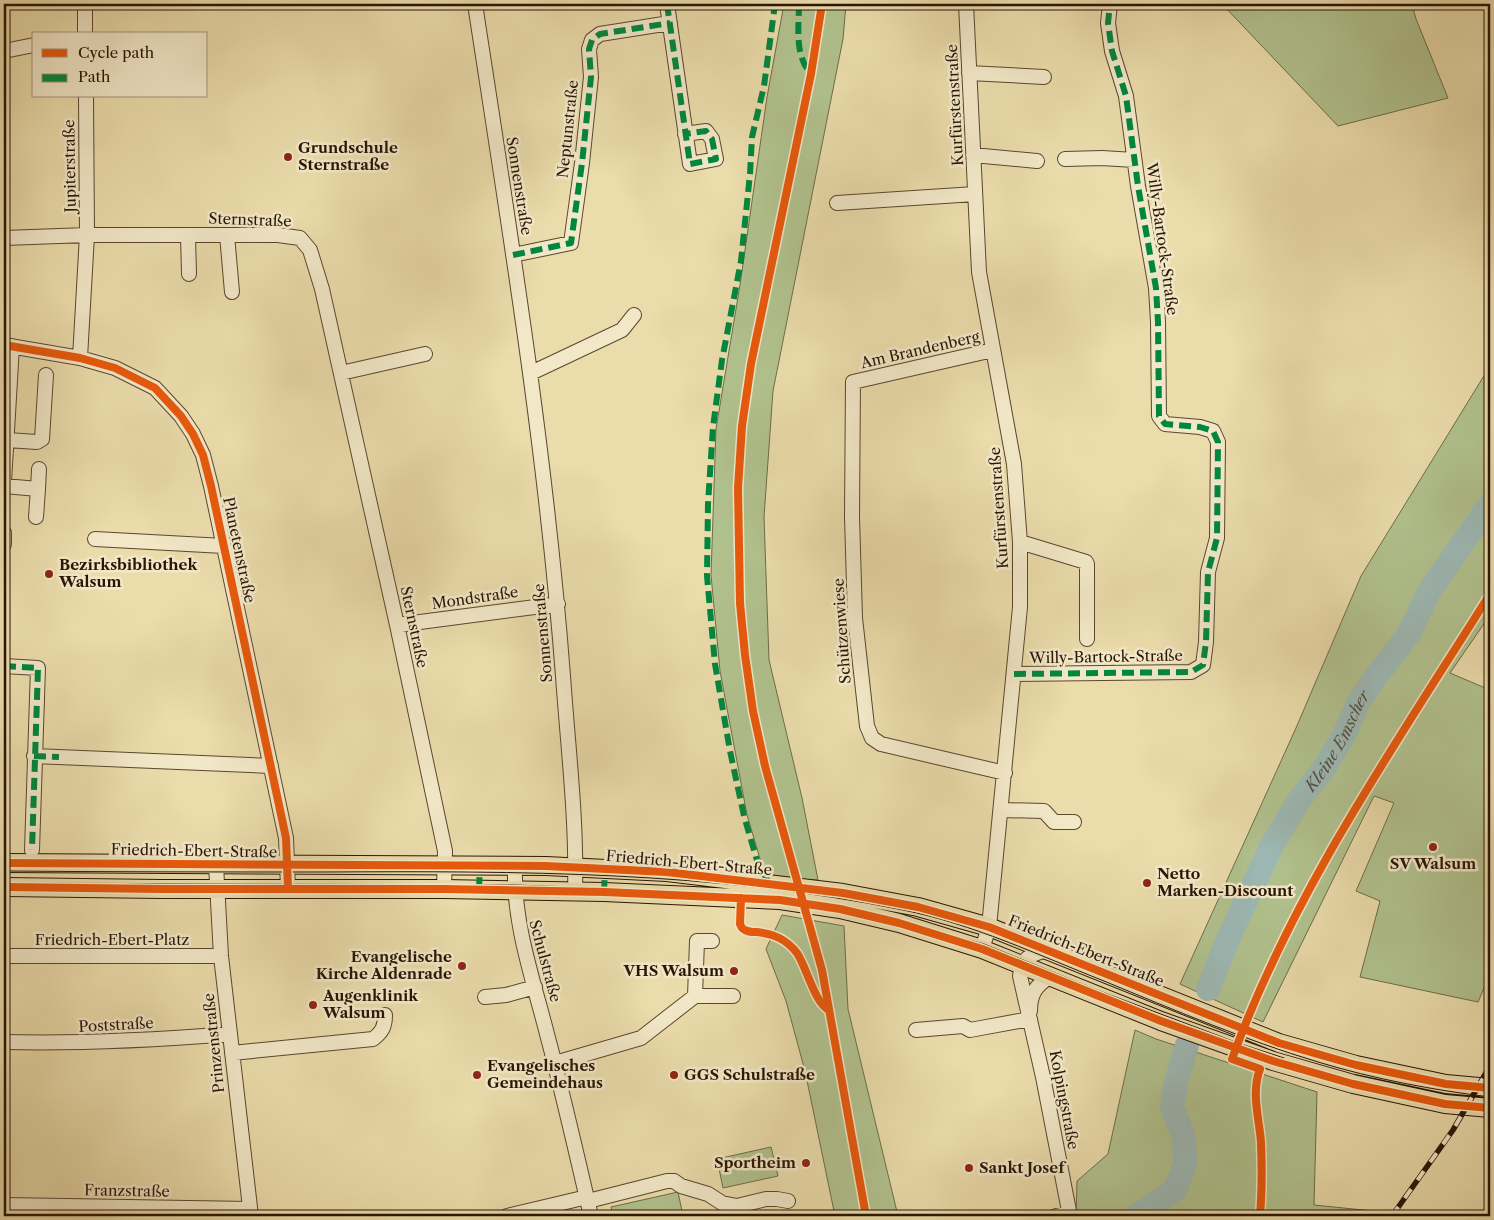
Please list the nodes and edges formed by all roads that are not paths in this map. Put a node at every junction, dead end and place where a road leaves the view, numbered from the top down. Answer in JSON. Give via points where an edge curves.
{"nodes":[{"id":1,"x":86,"y":4,"type":"edge"},
{"id":2,"x":475,"y":4,"type":"edge"},
{"id":3,"x":667,"y":4,"type":"edge"},
{"id":4,"x":966,"y":4,"type":"edge"},
{"id":5,"x":1110,"y":4,"type":"edge"},
{"id":6,"x":670,"y":23,"type":"junction"},
{"id":7,"x":85,"y":32,"type":"edge"},
{"id":8,"x":32,"y":45,"type":"edge"},
{"id":9,"x":4,"y":52,"type":"edge"},
{"id":10,"x":970,"y":73,"type":"junction"},
{"id":11,"x":1044,"y":77,"type":"dead end"},
{"id":12,"x":86,"y":98,"type":"edge"},
{"id":13,"x":686,"y":134,"type":"dead end"},
{"id":14,"x":973,"y":155,"type":"junction"},
{"id":15,"x":1066,"y":159,"type":"dead end"},
{"id":16,"x":1134,"y":160,"type":"junction"},
{"id":17,"x":1037,"y":161,"type":"dead end"},
{"id":18,"x":975,"y":194,"type":"junction"},
{"id":19,"x":837,"y":203,"type":"dead end"},
{"id":20,"x":87,"y":235,"type":"junction"},
{"id":21,"x":188,"y":235,"type":"junction"},
{"id":22,"x":227,"y":235,"type":"junction"},
{"id":23,"x":4,"y":238,"type":"edge"},
{"id":24,"x":513,"y":255,"type":"junction"},
{"id":25,"x":189,"y":274,"type":"dead end"},
{"id":26,"x":232,"y":292,"type":"dead end"},
{"id":27,"x":634,"y":315,"type":"dead end"},
{"id":28,"x":8,"y":346,"type":"edge"},
{"id":29,"x":994,"y":350,"type":"junction"},
{"id":30,"x":424,"y":354,"type":"dead end"},
{"id":31,"x":80,"y":358,"type":"junction"},
{"id":32,"x":341,"y":373,"type":"junction"},
{"id":33,"x":531,"y":373,"type":"junction"},
{"id":34,"x":46,"y":375,"type":"dead end"},
{"id":35,"x":853,"y":382,"type":"joint"},
{"id":36,"x":6,"y":440,"type":"junction"},
{"id":37,"x":39,"y":468,"type":"dead end"},
{"id":38,"x":4,"y":482,"type":"edge"},
{"id":39,"x":4,"y":486,"type":"edge"},
{"id":40,"x":38,"y":489,"type":"junction"},
{"id":41,"x":36,"y":517,"type":"dead end"},
{"id":42,"x":4,"y":533,"type":"edge"},
{"id":43,"x":95,"y":539,"type":"dead end"},
{"id":44,"x":1020,"y":542,"type":"junction"},
{"id":45,"x":4,"y":544,"type":"edge"},
{"id":46,"x":224,"y":546,"type":"junction"},
{"id":47,"x":558,"y":604,"type":"junction"},
{"id":48,"x":397,"y":625,"type":"junction"},
{"id":49,"x":1087,"y":639,"type":"dead end"},
{"id":50,"x":4,"y":666,"type":"edge"},
{"id":51,"x":1014,"y":674,"type":"junction"},
{"id":52,"x":34,"y":756,"type":"junction"},
{"id":53,"x":270,"y":766,"type":"junction"},
{"id":54,"x":1005,"y":773,"type":"junction"},
{"id":55,"x":1001,"y":810,"type":"junction"},
{"id":56,"x":1074,"y":822,"type":"dead end"},
{"id":57,"x":32,"y":850,"type":"dead end"},
{"id":58,"x":4,"y":863,"type":"edge"},
{"id":59,"x":216,"y":865,"type":"junction"},
{"id":60,"x":445,"y":865,"type":"junction"},
{"id":61,"x":288,"y":866,"type":"junction"},
{"id":62,"x":515,"y":866,"type":"junction"},
{"id":63,"x":575,"y":867,"type":"junction"},
{"id":64,"x":4,"y":887,"type":"edge"},
{"id":65,"x":288,"y":888,"type":"junction"},
{"id":66,"x":444,"y":888,"type":"junction"},
{"id":67,"x":216,"y":889,"type":"junction"},
{"id":68,"x":514,"y":890,"type":"junction"},
{"id":69,"x":574,"y":892,"type":"junction"},
{"id":70,"x":989,"y":927,"type":"junction"},
{"id":71,"x":712,"y":942,"type":"dead end"},
{"id":72,"x":982,"y":949,"type":"junction"},
{"id":73,"x":1047,"y":950,"type":"junction"},
{"id":74,"x":4,"y":956,"type":"edge"},
{"id":75,"x":221,"y":956,"type":"junction"},
{"id":76,"x":1022,"y":965,"type":"junction"},
{"id":77,"x":1050,"y":977,"type":"junction"},
{"id":78,"x":535,"y":987,"type":"junction"},
{"id":79,"x":695,"y":996,"type":"junction"},
{"id":80,"x":733,"y":996,"type":"dead end"},
{"id":81,"x":484,"y":998,"type":"dead end"},
{"id":82,"x":385,"y":1015,"type":"dead end"},
{"id":83,"x":1030,"y":1019,"type":"junction"},
{"id":84,"x":916,"y":1030,"type":"dead end"},
{"id":85,"x":230,"y":1034,"type":"junction"},
{"id":86,"x":4,"y":1042,"type":"edge"},
{"id":87,"x":232,"y":1054,"type":"junction"},
{"id":88,"x":555,"y":1063,"type":"junction"},
{"id":89,"x":1490,"y":1088,"type":"edge"},
{"id":90,"x":1490,"y":1108,"type":"edge"},
{"id":91,"x":587,"y":1199,"type":"junction"},
{"id":92,"x":788,"y":1201,"type":"dead end"},
{"id":93,"x":4,"y":1206,"type":"edge"},
{"id":94,"x":251,"y":1212,"type":"edge"},
{"id":95,"x":1065,"y":1215,"type":"edge"},
{"id":96,"x":507,"y":1216,"type":"edge"},
{"id":97,"x":592,"y":1216,"type":"edge"}],
"edges":[{"from":1,"to":7,"type":"street"},
{"from":2,"to":24,"type":"street","name":"Sonnenstraße"},
{"from":3,"to":6,"type":"street"},
{"from":4,"to":10,"type":"street","name":"Kurfürstenstraße"},
{"from":5,"to":16,"type":"street","name":"Willy-Bartock-Straße","via":[[1108,23],[1112,51],[1126,96]]},
{"from":6,"to":13,"type":"street"},
{"from":6,"to":24,"type":"street","name":"Neptunstraße","via":[[600,34],[592,40],[591,77],[571,243]]},
{"from":8,"to":9,"type":"street"},
{"from":10,"to":11,"type":"street"},
{"from":10,"to":14,"type":"street","name":"Kurfürstenstraße"},
{"from":12,"to":20,"type":"street","name":"Jupiterstraße"},
{"from":14,"to":17,"type":"street"},
{"from":14,"to":18,"type":"street","name":"Kurfürstenstraße"},
{"from":15,"to":16,"type":"street"},
{"from":16,"to":51,"type":"street","name":"Willy-Bartock-Straße","via":[[1156,288],[1159,416],[1164,424],[1213,431],[1218,442],[1217,538],[1208,572],[1206,642],[1202,665],[1191,672]]},
{"from":18,"to":19,"type":"street"},
{"from":18,"to":29,"type":"street","name":"Kurfürstenstraße","via":[[979,272]]},
{"from":20,"to":21,"type":"street","name":"Sternstraße"},
{"from":20,"to":23,"type":"street"},
{"from":20,"to":31,"type":"street","name":"Jupiterstraße"},
{"from":21,"to":22,"type":"street","name":"Sternstraße"},
{"from":21,"to":25,"type":"street"},
{"from":22,"to":26,"type":"street"},
{"from":22,"to":32,"type":"street","name":"Sternstraße","via":[[300,238],[310,250]]},
{"from":24,"to":33,"type":"street","name":"Sonnenstraße"},
{"from":27,"to":33,"type":"street","via":[[622,330]]},
{"from":28,"to":31,"type":"street","name":"Planetenstraße"},
{"from":28,"to":36,"type":"street"},
{"from":29,"to":35,"type":"street","name":"Am Brandenberg"},
{"from":29,"to":44,"type":"street","name":"Kurfürstenstraße","via":[[1014,464]]},
{"from":30,"to":32,"type":"street"},
{"from":31,"to":46,"type":"street","name":"Planetenstraße","via":[[115,368],[155,388],[181,416],[203,455]]},
{"from":32,"to":48,"type":"street","name":"Sternstraße"},
{"from":33,"to":47,"type":"street","name":"Sonnenstraße"},
{"from":34,"to":36,"type":"street","via":[[42,439],[37,442]]},
{"from":35,"to":54,"type":"street","name":"Schützenwiese","via":[[855,609],[867,726],[872,738],[881,744]]},
{"from":36,"to":38,"type":"street"},
{"from":37,"to":40,"type":"street"},
{"from":39,"to":40,"type":"street"},
{"from":40,"to":41,"type":"street"},
{"from":42,"to":45,"type":"street"},
{"from":43,"to":46,"type":"street","name":"Planetenstraße"},
{"from":44,"to":49,"type":"street","via":[[1088,564]]},
{"from":44,"to":51,"type":"street","name":"Kurfürstenstraße","via":[[1020,607]]},
{"from":46,"to":53,"type":"street","name":"Planetenstraße"},
{"from":47,"to":48,"type":"street","name":"Mondstraße"},
{"from":47,"to":63,"type":"street","name":"Sonnenstraße"},
{"from":48,"to":60,"type":"street","name":"Sternstraße","via":[[445,851]]},
{"from":50,"to":52,"type":"street","via":[[38,668]]},
{"from":51,"to":54,"type":"street","name":"Kurfürstenstraße"},
{"from":52,"to":53,"type":"street"},
{"from":52,"to":57,"type":"street"},
{"from":53,"to":61,"type":"street","name":"Planetenstraße","via":[[286,838]]},
{"from":54,"to":55,"type":"street","name":"Kurfürstenstraße"},
{"from":55,"to":56,"type":"street","via":[[1044,811],[1054,822]]},
{"from":55,"to":70,"type":"street","name":"Kurfürstenstraße"},
{"from":58,"to":59,"type":"main road","name":"Friedrich-Ebert-Straße"},
{"from":59,"to":61,"type":"main road","name":"Friedrich-Ebert-Straße"},
{"from":59,"to":67,"type":"street","name":"Prinzenstraße"},
{"from":60,"to":61,"type":"main road","name":"Friedrich-Ebert-Straße"},
{"from":60,"to":62,"type":"main road","name":"Friedrich-Ebert-Straße"},
{"from":60,"to":66,"type":"street","name":"Sternstraße"},
{"from":61,"to":65,"type":"street","name":"Planetenstraße"},
{"from":62,"to":63,"type":"main road","name":"Friedrich-Ebert-Straße"},
{"from":62,"to":68,"type":"street","name":"Schulstraße"},
{"from":63,"to":69,"type":"street","name":"Sonnenstraße"},
{"from":63,"to":70,"type":"main road","name":"Friedrich-Ebert-Straße","via":[[667,872],[842,893],[918,907]]},
{"from":64,"to":67,"type":"main road","name":"Friedrich-Ebert-Straße"},
{"from":65,"to":66,"type":"main road","name":"Friedrich-Ebert-Straße"},
{"from":65,"to":67,"type":"main road","name":"Friedrich-Ebert-Straße"},
{"from":66,"to":68,"type":"main road","name":"Friedrich-Ebert-Straße"},
{"from":67,"to":75,"type":"street","name":"Prinzenstraße"},
{"from":68,"to":69,"type":"main road","name":"Friedrich-Ebert-Straße"},
{"from":68,"to":78,"type":"street","name":"Schulstraße","via":[[517,916]]},
{"from":69,"to":72,"type":"main road","name":"Friedrich-Ebert-Straße","via":[[780,900],[840,909],[898,923]]},
{"from":70,"to":72,"type":"street","name":"Kurfürstenstraße"},
{"from":70,"to":73,"type":"main road","name":"Friedrich-Ebert-Straße"},
{"from":71,"to":79,"type":"street","via":[[697,941]]},
{"from":72,"to":76,"type":"main road","name":"Friedrich-Ebert-Straße"},
{"from":73,"to":76,"type":"street","via":[[1030,956]]},
{"from":73,"to":89,"type":"main road","name":"Friedrich-Ebert-Straße","via":[[1279,1043],[1356,1065],[1446,1084]]},
{"from":74,"to":75,"type":"street","name":"Friedrich-Ebert-Platz"},
{"from":75,"to":85,"type":"street","name":"Prinzenstraße"},
{"from":76,"to":77,"type":"main road","name":"Friedrich-Ebert-Straße"},
{"from":76,"to":83,"type":"street","name":"Kolpingstraße","via":[[1020,976]]},
{"from":77,"to":83,"type":"street","name":"Kolpingstraße","via":[[1034,990]]},
{"from":77,"to":90,"type":"main road","name":"Friedrich-Ebert-Straße","via":[[1273,1061],[1371,1088],[1445,1104]]},
{"from":78,"to":81,"type":"street"},
{"from":78,"to":88,"type":"street","name":"Schulstraße"},
{"from":79,"to":80,"type":"street"},
{"from":79,"to":88,"type":"street","via":[[641,1038]]},
{"from":82,"to":87,"type":"street","via":[[385,1026],[373,1040]]},
{"from":83,"to":84,"type":"street","via":[[970,1030],[963,1026]]},
{"from":83,"to":95,"type":"street","name":"Kolpingstraße"},
{"from":85,"to":86,"type":"street","name":"Poststraße","via":[[120,1042]]},
{"from":85,"to":87,"type":"street","name":"Prinzenstraße"},
{"from":87,"to":94,"type":"street","name":"Prinzenstraße"},
{"from":88,"to":91,"type":"street","name":"Schulstraße"},
{"from":91,"to":92,"type":"street","via":[[668,1180],[708,1194],[722,1203],[738,1206],[766,1199]]},
{"from":91,"to":96,"type":"street"},
{"from":91,"to":97,"type":"street","name":"Schulstraße"},
{"from":93,"to":94,"type":"street","name":"Franzstraße"}]}
